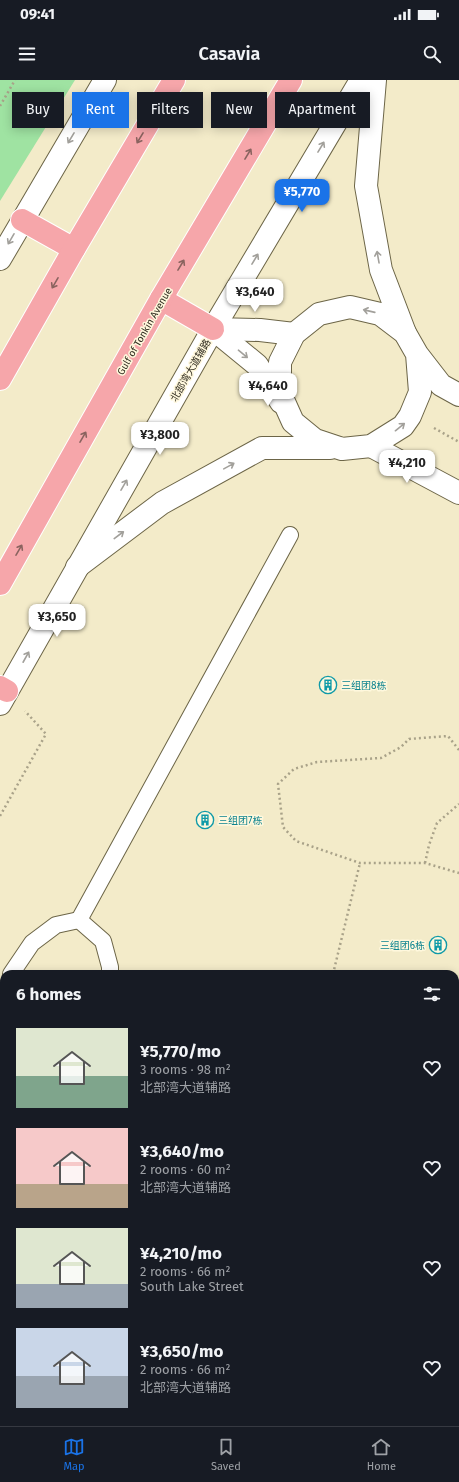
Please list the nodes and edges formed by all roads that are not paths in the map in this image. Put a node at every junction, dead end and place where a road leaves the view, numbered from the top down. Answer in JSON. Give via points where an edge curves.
{"nodes":[{"id":1,"x":105,"y":80,"type":"edge"},
{"id":2,"x":174,"y":80,"type":"edge"},
{"id":3,"x":291,"y":80,"type":"edge"},
{"id":4,"x":361,"y":80,"type":"edge"},
{"id":5,"x":375,"y":80,"type":"edge"},
{"id":6,"x":22,"y":220,"type":"junction"},
{"id":7,"x":74,"y":249,"type":"junction"},
{"id":8,"x":0,"y":259,"type":"edge"},
{"id":9,"x":162,"y":299,"type":"junction"},
{"id":10,"x":213,"y":328,"type":"junction"},
{"id":11,"x":405,"y":333,"type":"junction"},
{"id":12,"x":294,"y":334,"type":"junction"},
{"id":13,"x":417,"y":354,"type":"junction"},
{"id":14,"x":0,"y":379,"type":"edge"},
{"id":15,"x":459,"y":395,"type":"edge"},
{"id":16,"x":293,"y":422,"type":"junction"},
{"id":17,"x":371,"y":446,"type":"junction"},
{"id":18,"x":342,"y":449,"type":"junction"},
{"id":19,"x":459,"y":493,"type":"edge"},
{"id":20,"x":290,"y":535,"type":"dead end"},
{"id":21,"x":77,"y":567,"type":"junction"},
{"id":22,"x":0,"y":584,"type":"edge"},
{"id":23,"x":2,"y":694,"type":"edge"},
{"id":24,"x":79,"y":920,"type":"junction"},
{"id":25,"x":14,"y":970,"type":"edge"},
{"id":26,"x":110,"y":970,"type":"edge"}],
"edges":[{"from":1,"to":6,"type":"street","one_way":true},
{"from":2,"to":7,"type":"highway","one_way":true},
{"from":9,"to":3,"type":"highway","name":"Gulf of Tonkin Avenue","one_way":true},
{"from":10,"to":4,"type":"street","name":"北部湾大道辅路","one_way":true},
{"from":11,"to":5,"type":"street","one_way":true,"via":[[381,270],[366,186]]},
{"from":6,"to":7,"type":"highway"},
{"from":6,"to":8,"type":"street","one_way":true},
{"from":7,"to":14,"type":"highway","one_way":true},
{"from":9,"to":10,"type":"highway"},
{"from":22,"to":9,"type":"highway","name":"Gulf of Tonkin Avenue","one_way":true},
{"from":10,"to":12,"type":"street"},
{"from":10,"to":16,"type":"street","one_way":true,"via":[[257,365]]},
{"from":21,"to":10,"type":"street","name":"北部湾大道辅路","one_way":true},
{"from":11,"to":12,"type":"street","one_way":true,"via":[[380,314],[350,307],[319,314]]},
{"from":11,"to":13,"type":"street"},
{"from":12,"to":16,"type":"street","via":[[280,362],[280,393]]},
{"from":13,"to":15,"type":"street","via":[[441,385]]},
{"from":17,"to":13,"type":"street","one_way":true,"via":[[403,426],[410,416],[420,392]]},
{"from":16,"to":18,"type":"street","via":[[315,440]]},
{"from":17,"to":18,"type":"street"},
{"from":17,"to":19,"type":"street"},
{"from":21,"to":18,"type":"street","one_way":true,"via":[[162,503],[262,448]]},
{"from":20,"to":24,"type":"lane"},
{"from":23,"to":21,"type":"street","name":"北部湾大道辅路","one_way":true},
{"from":24,"to":25,"type":"lane","via":[[56,925],[32,943]]},
{"from":24,"to":26,"type":"lane","via":[[103,941]]}]}
